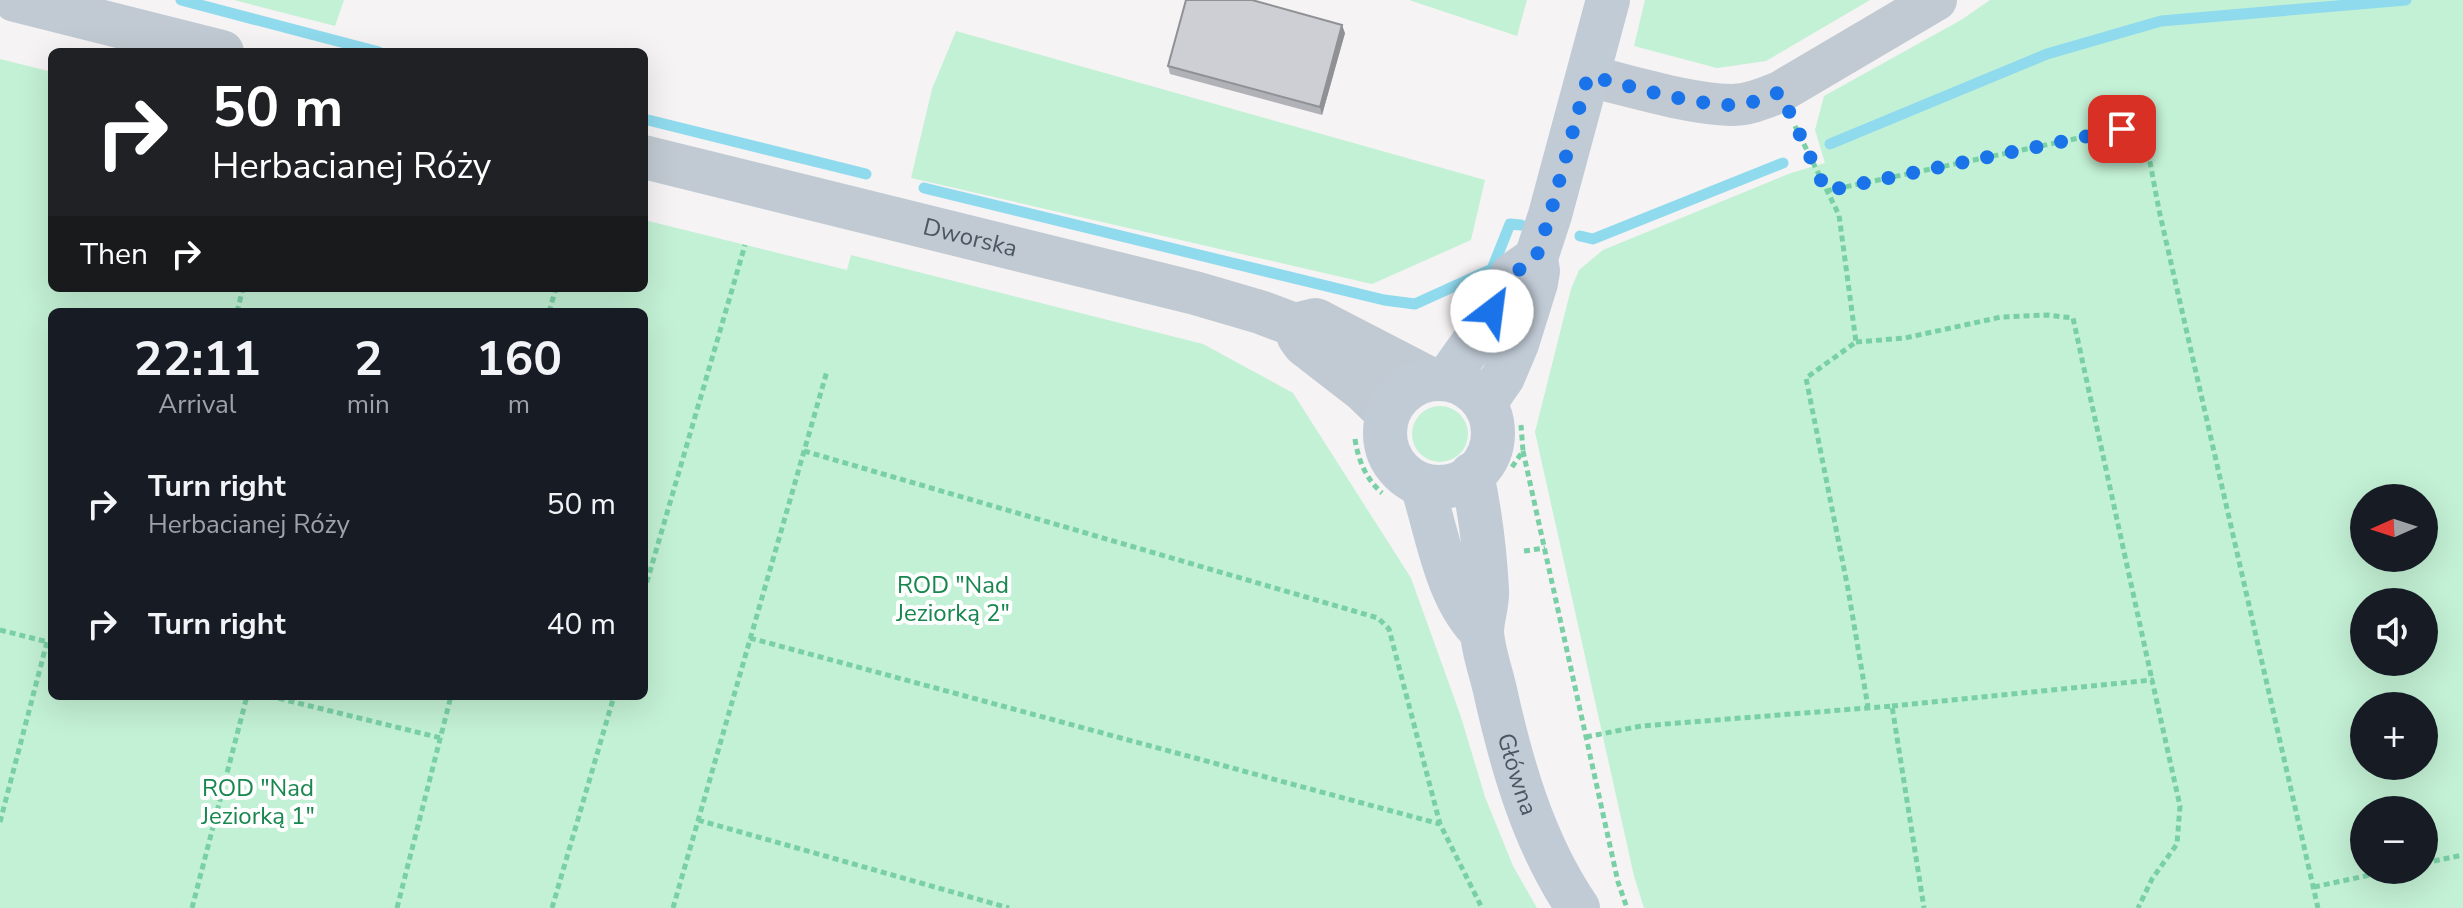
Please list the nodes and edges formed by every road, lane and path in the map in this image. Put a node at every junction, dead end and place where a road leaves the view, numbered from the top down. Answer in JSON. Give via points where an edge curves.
{"nodes":[{"id":1,"x":15,"y":0,"type":"edge"},
{"id":2,"x":1608,"y":0,"type":"edge"},
{"id":3,"x":1936,"y":0,"type":"edge"},
{"id":4,"x":206,"y":48,"type":"edge"},
{"id":5,"x":1588,"y":76,"type":"junction"},
{"id":6,"x":1780,"y":92,"type":"junction"},
{"id":7,"x":648,"y":158,"type":"edge"},
{"id":8,"x":1826,"y":191,"type":"junction"},
{"id":9,"x":745,"y":245,"type":"dead end"},
{"id":10,"x":1536,"y":258,"type":"junction"},
{"id":11,"x":1295,"y":325,"type":"junction"},
{"id":12,"x":1856,"y":342,"type":"junction"},
{"id":13,"x":827,"y":371,"type":"dead end"},
{"id":14,"x":1439,"y":379,"type":"junction"},
{"id":15,"x":1485,"y":403,"type":"junction"},
{"id":16,"x":1371,"y":422,"type":"junction"},
{"id":17,"x":804,"y":451,"type":"junction"},
{"id":18,"x":1523,"y":451,"type":"dead end"},
{"id":19,"x":1472,"y":474,"type":"junction"},
{"id":20,"x":1407,"y":493,"type":"junction"},
{"id":21,"x":648,"y":578,"type":"edge"},
{"id":22,"x":0,"y":630,"type":"edge"},
{"id":23,"x":1482,"y":632,"type":"junction"},
{"id":24,"x":750,"y":638,"type":"junction"},
{"id":25,"x":48,"y":642,"type":"edge"},
{"id":26,"x":48,"y":646,"type":"edge"},
{"id":27,"x":2152,"y":680,"type":"junction"},
{"id":28,"x":246,"y":700,"type":"edge"},
{"id":29,"x":285,"y":700,"type":"edge"},
{"id":30,"x":450,"y":700,"type":"edge"},
{"id":31,"x":613,"y":700,"type":"edge"},
{"id":32,"x":1892,"y":706,"type":"junction"},
{"id":33,"x":1868,"y":707,"type":"junction"},
{"id":34,"x":1586,"y":737,"type":"junction"},
{"id":35,"x":441,"y":738,"type":"junction"},
{"id":36,"x":698,"y":820,"type":"junction"},
{"id":37,"x":0,"y":822,"type":"edge"},
{"id":38,"x":1440,"y":824,"type":"junction"},
{"id":39,"x":2463,"y":855,"type":"edge"},
{"id":40,"x":2438,"y":860,"type":"edge"},
{"id":41,"x":2350,"y":879,"type":"edge"},
{"id":42,"x":2314,"y":887,"type":"junction"},
{"id":43,"x":192,"y":908,"type":"edge"},
{"id":44,"x":397,"y":908,"type":"edge"},
{"id":45,"x":552,"y":908,"type":"edge"},
{"id":46,"x":673,"y":908,"type":"edge"},
{"id":47,"x":1009,"y":908,"type":"edge"},
{"id":48,"x":1482,"y":908,"type":"edge"},
{"id":49,"x":1578,"y":908,"type":"edge"},
{"id":50,"x":1627,"y":908,"type":"edge"},
{"id":51,"x":1924,"y":908,"type":"edge"},
{"id":52,"x":2138,"y":908,"type":"edge"},
{"id":53,"x":2318,"y":908,"type":"edge"}],
"edges":[{"from":1,"to":4,"type":"street"},
{"from":2,"to":5,"type":"main road"},
{"from":3,"to":6,"type":"street"},
{"from":5,"to":6,"type":"street","via":[[1734,105]]},
{"from":5,"to":10,"type":"main road"},
{"from":6,"to":8,"type":"path"},
{"from":7,"to":11,"type":"street","name":"Dworska","via":[[1195,293]]},
{"from":8,"to":12,"type":"path","via":[[1839,215]]},
{"from":8,"to":42,"type":"path","via":[[2122,129],[2146,141]]},
{"from":9,"to":21,"type":"path"},
{"from":10,"to":14,"type":"main road","via":[[1513,274],[1482,330]]},
{"from":10,"to":15,"type":"main road","via":[[1536,283],[1517,344]]},
{"from":11,"to":14,"type":"street","name":"Dworska","via":[[1316,320]]},
{"from":11,"to":16,"type":"street","via":[[1304,344],[1352,381]]},
{"from":12,"to":27,"type":"path","via":[[1905,338],[2001,317],[2073,318]]},
{"from":12,"to":33,"type":"path","via":[[1806,378]]},
{"from":13,"to":17,"type":"path"},
{"from":14,"to":15,"type":"main road","via":[[1470,388]]},
{"from":14,"to":16,"type":"main road","via":[[1409,387]]},
{"from":15,"to":19,"type":"main road","via":[[1493,432],[1490,450]]},
{"from":16,"to":20,"type":"main road","via":[[1385,425],[1390,458]]},
{"from":16,"to":20,"type":"path","via":[[1356,445],[1362,466],[1372,484]]},
{"from":17,"to":24,"type":"path"},
{"from":17,"to":38,"type":"path","via":[[1378,618],[1389,629]]},
{"from":18,"to":34,"type":"path"},
{"from":19,"to":20,"type":"main road","via":[[1452,486]]},
{"from":19,"to":23,"type":"main road","name":"Główna","via":[[1487,590]]},
{"from":20,"to":23,"type":"main road","name":"Główna","via":[[1456,596]]},
{"from":22,"to":25,"type":"path"},
{"from":23,"to":49,"type":"main road","name":"Główna","via":[[1518,779],[1563,886]]},
{"from":24,"to":36,"type":"path"},
{"from":24,"to":38,"type":"path"},
{"from":26,"to":37,"type":"path"},
{"from":27,"to":32,"type":"path"},
{"from":27,"to":52,"type":"path","via":[[2180,806],[2177,844]]},
{"from":28,"to":43,"type":"path"},
{"from":29,"to":35,"type":"path"},
{"from":30,"to":35,"type":"path"},
{"from":31,"to":45,"type":"path"},
{"from":32,"to":33,"type":"path"},
{"from":32,"to":51,"type":"path"},
{"from":33,"to":34,"type":"path","via":[[1641,726]]},
{"from":34,"to":50,"type":"path"},
{"from":35,"to":44,"type":"path"},
{"from":36,"to":46,"type":"path"},
{"from":36,"to":47,"type":"path"},
{"from":38,"to":48,"type":"path"},
{"from":39,"to":40,"type":"path"},
{"from":41,"to":42,"type":"path"},
{"from":42,"to":53,"type":"path"}]}
